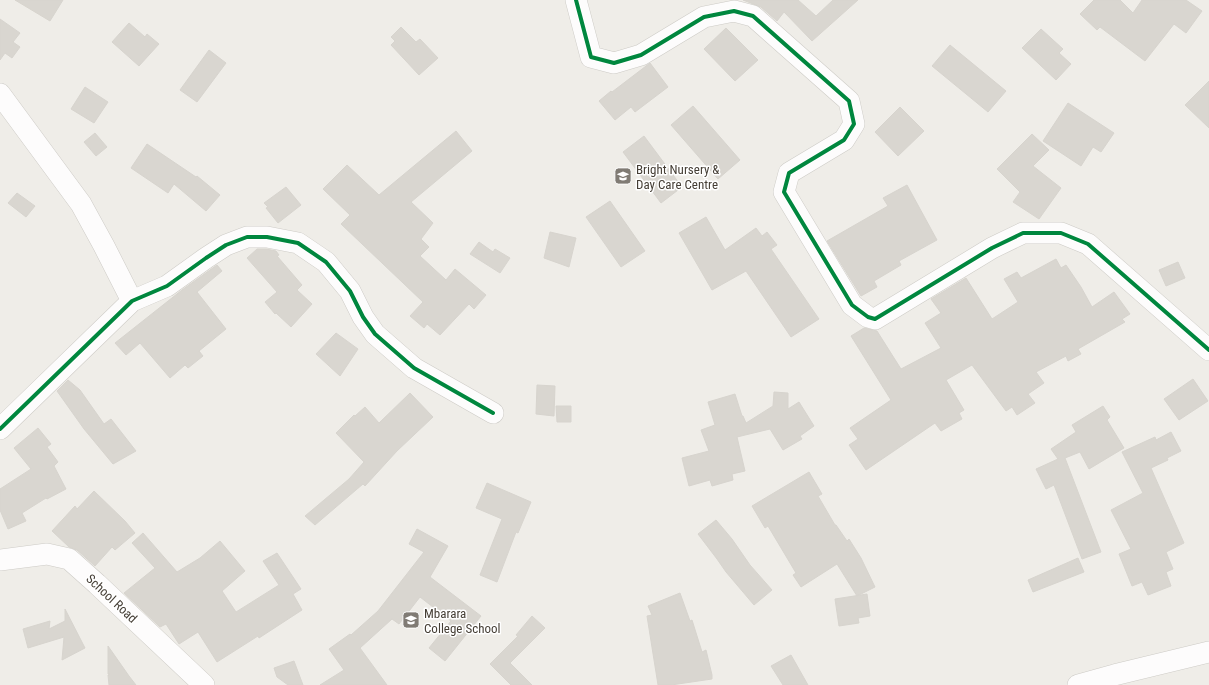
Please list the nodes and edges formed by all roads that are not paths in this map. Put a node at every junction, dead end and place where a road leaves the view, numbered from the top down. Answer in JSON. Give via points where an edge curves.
{"nodes":[{"id":1,"x":576,"y":0,"type":"edge"},
{"id":2,"x":0,"y":94,"type":"edge"},
{"id":3,"x":132,"y":302,"type":"junction"},
{"id":4,"x":1209,"y":350,"type":"edge"},
{"id":5,"x":494,"y":413,"type":"dead end"},
{"id":6,"x":0,"y":429,"type":"edge"},
{"id":7,"x":0,"y":560,"type":"edge"},
{"id":8,"x":1209,"y":652,"type":"edge"},
{"id":9,"x":204,"y":685,"type":"edge"},
{"id":10,"x":1078,"y":685,"type":"edge"}],
"edges":[{"from":1,"to":4,"type":"street","via":[[591,57],[614,63],[640,55],[704,18],[734,11],[753,16],[849,101],[854,124],[844,140],[789,173],[784,192],[852,305],[868,317],[875,319],[992,248],[1023,233],[1061,233],[1088,244]]},
{"from":2,"to":3,"type":"street","via":[[81,204]]},
{"from":3,"to":5,"type":"street","via":[[167,286],[226,245],[247,237],[267,237],[298,243],[326,262],[350,291],[375,334],[414,368]]},
{"from":3,"to":6,"type":"street"},
{"from":7,"to":9,"type":"street","name":"School Road","via":[[47,554],[69,559]]},
{"from":8,"to":10,"type":"street"}]}
